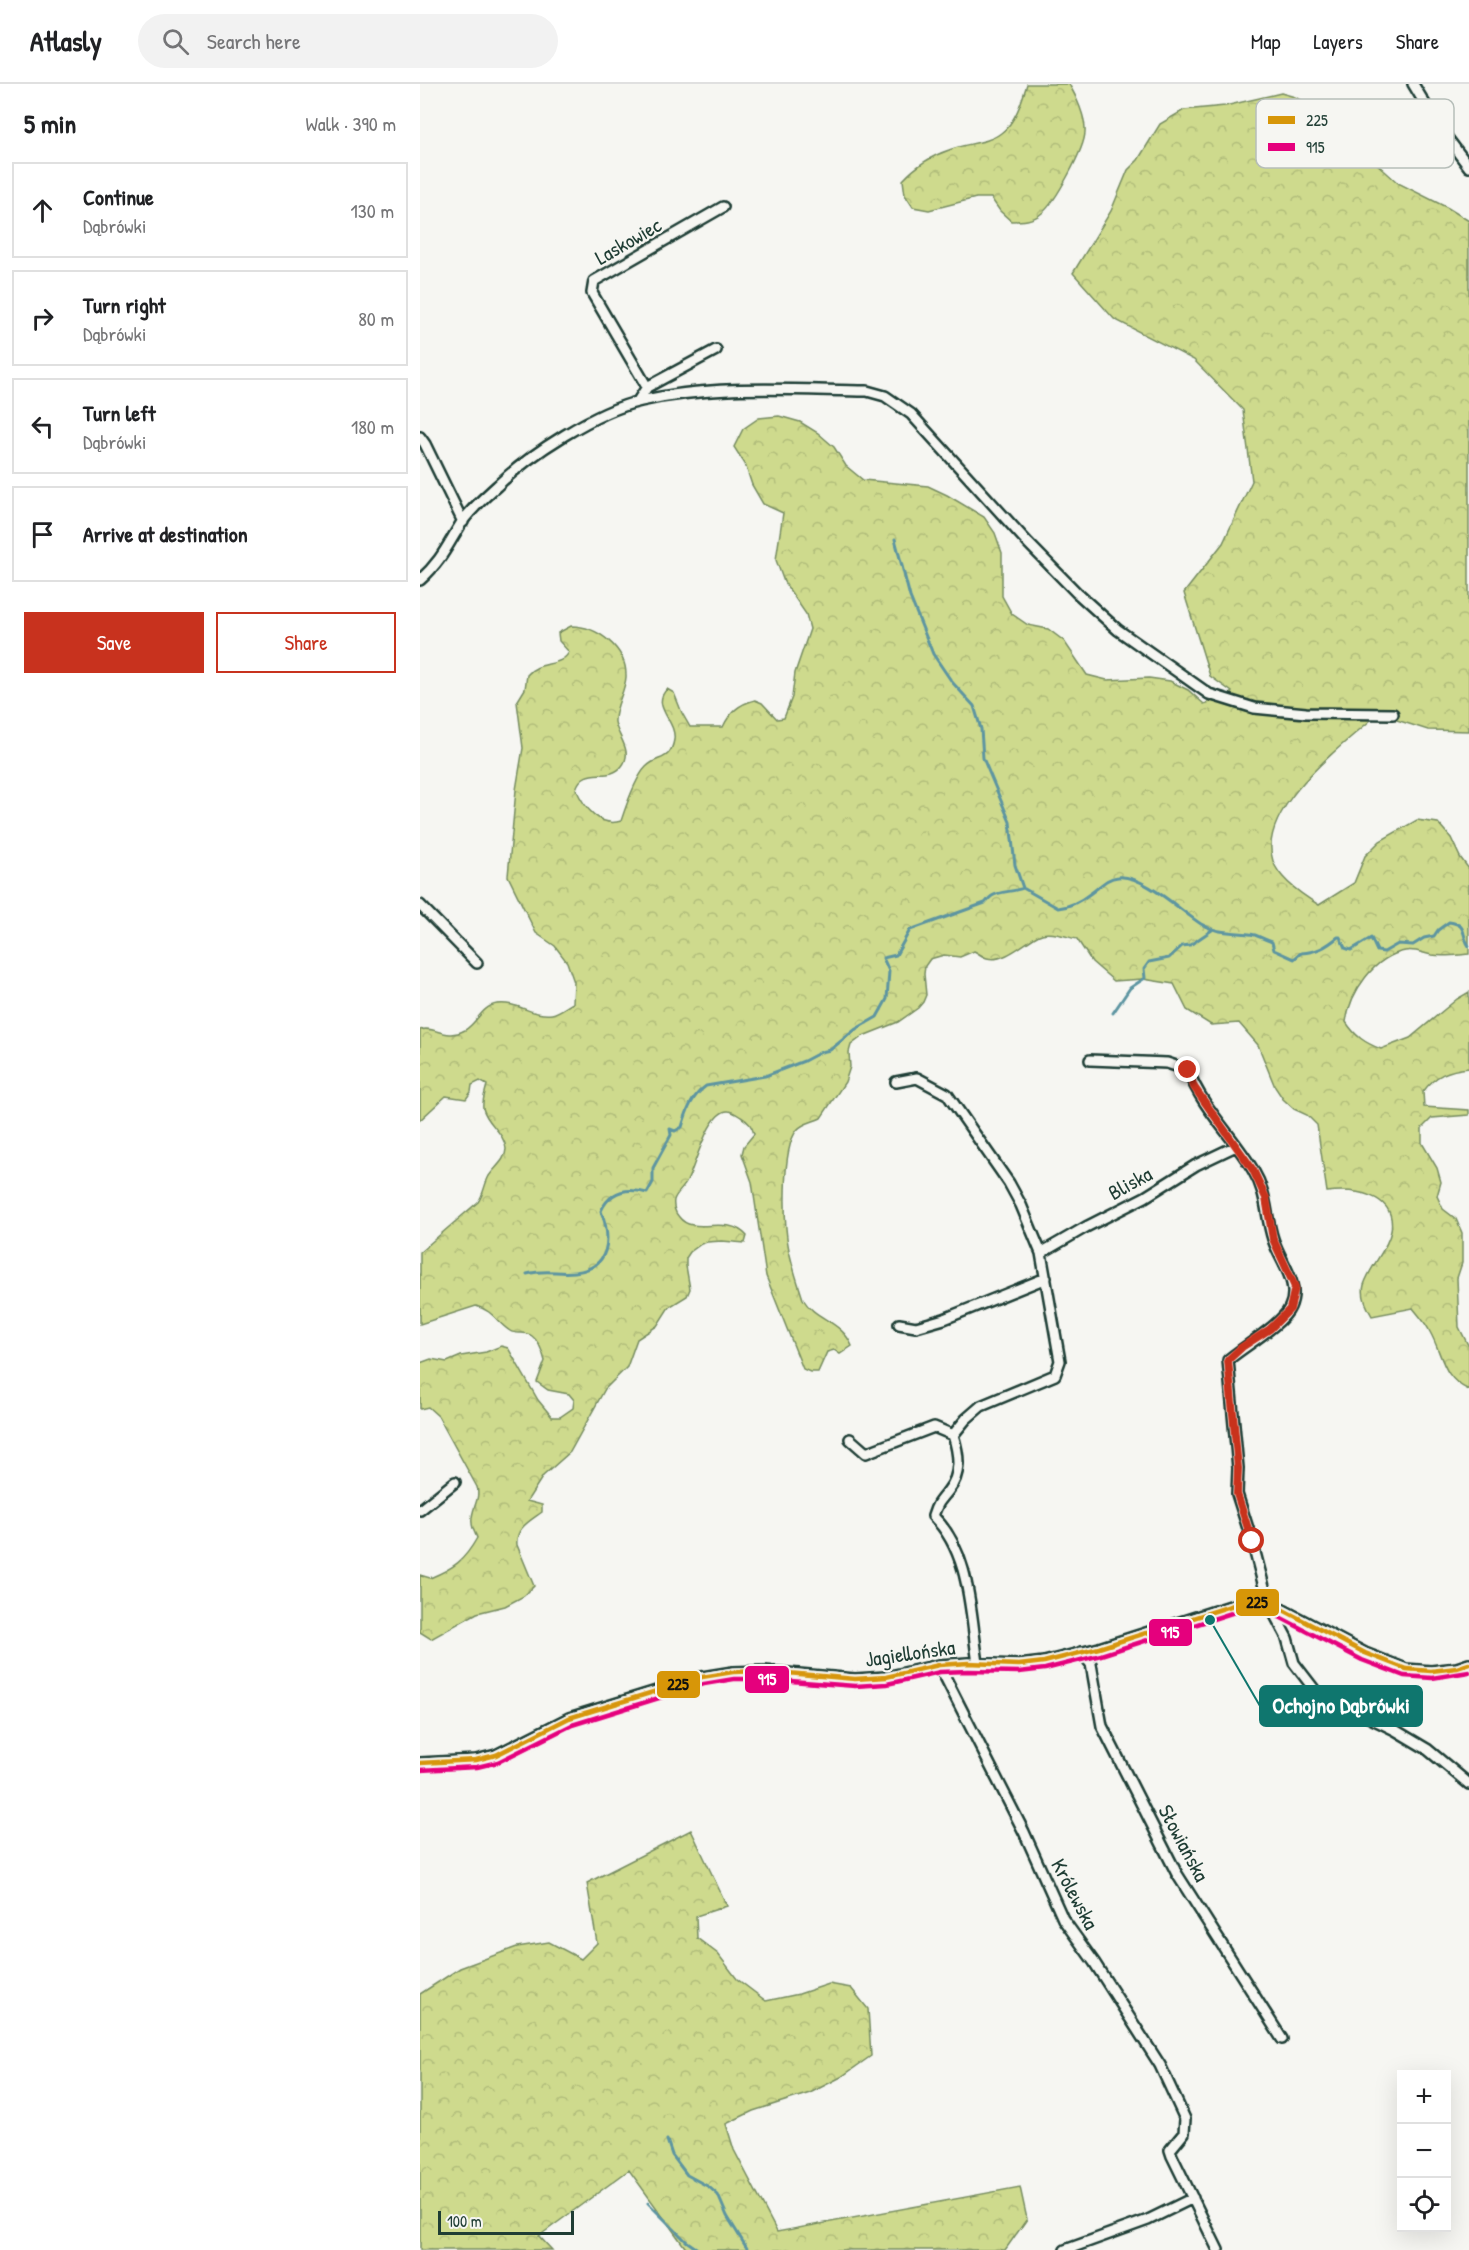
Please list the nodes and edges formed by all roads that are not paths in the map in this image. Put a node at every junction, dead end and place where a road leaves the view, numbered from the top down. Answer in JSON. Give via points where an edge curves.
{"nodes":[{"id":1,"x":1413,"y":84,"type":"edge"},
{"id":2,"x":1422,"y":99,"type":"edge"},
{"id":3,"x":1454,"y":147,"type":"edge"},
{"id":4,"x":1469,"y":167,"type":"edge"},
{"id":5,"x":723,"y":207,"type":"dead end"},
{"id":6,"x":716,"y":350,"type":"dead end"},
{"id":7,"x":647,"y":387,"type":"junction"},
{"id":8,"x":638,"y":401,"type":"junction"},
{"id":9,"x":420,"y":437,"type":"edge"},
{"id":10,"x":463,"y":522,"type":"junction"},
{"id":11,"x":420,"y":580,"type":"edge"},
{"id":12,"x":1393,"y":714,"type":"dead end"},
{"id":13,"x":420,"y":906,"type":"edge"},
{"id":14,"x":477,"y":963,"type":"dead end"},
{"id":15,"x":1090,"y":1060,"type":"dead end"},
{"id":16,"x":896,"y":1082,"type":"dead end"},
{"id":17,"x":1236,"y":1146,"type":"junction"},
{"id":18,"x":1041,"y":1253,"type":"junction"},
{"id":19,"x":1046,"y":1278,"type":"junction"},
{"id":20,"x":899,"y":1324,"type":"dead end"},
{"id":21,"x":952,"y":1435,"type":"junction"},
{"id":22,"x":850,"y":1439,"type":"dead end"},
{"id":23,"x":455,"y":1482,"type":"dead end"},
{"id":24,"x":420,"y":1510,"type":"edge"},
{"id":25,"x":1268,"y":1602,"type":"junction"},
{"id":26,"x":1081,"y":1652,"type":"junction"},
{"id":27,"x":978,"y":1663,"type":"junction"},
{"id":28,"x":1469,"y":1664,"type":"edge"},
{"id":29,"x":939,"y":1665,"type":"junction"},
{"id":30,"x":1457,"y":1668,"type":"junction"},
{"id":31,"x":1469,"y":1670,"type":"edge"},
{"id":32,"x":420,"y":1763,"type":"edge"},
{"id":33,"x":1469,"y":1784,"type":"edge"},
{"id":34,"x":1282,"y":2039,"type":"dead end"},
{"id":35,"x":1193,"y":2198,"type":"junction"},
{"id":36,"x":1065,"y":2250,"type":"edge"},
{"id":37,"x":1218,"y":2250,"type":"edge"}],
"edges":[{"from":1,"to":2,"type":"street"},
{"from":3,"to":4,"type":"street"},
{"from":5,"to":7,"type":"street","name":"Laskowiec","via":[[594,281],[592,293]]},
{"from":6,"to":7,"type":"street"},
{"from":7,"to":8,"type":"street"},
{"from":8,"to":10,"type":"street","via":[[567,434],[523,464]]},
{"from":8,"to":12,"type":"street","via":[[683,393],[747,390],[867,391],[885,396],[911,414],[1077,593],[1118,630],[1209,694],[1254,708]]},
{"from":9,"to":10,"type":"street"},
{"from":10,"to":11,"type":"street","via":[[437,564]]},
{"from":13,"to":14,"type":"street"},
{"from":15,"to":17,"type":"street","via":[[1167,1063],[1188,1070],[1194,1087]]},
{"from":16,"to":18,"type":"street","via":[[917,1078],[947,1094],[1009,1183]]},
{"from":17,"to":18,"type":"street","name":"Bliska"},
{"from":17,"to":25,"type":"street","via":[[1266,1198],[1273,1239],[1295,1287],[1290,1309],[1228,1360],[1237,1494]]},
{"from":18,"to":19,"type":"street"},
{"from":19,"to":20,"type":"street","via":[[944,1319],[916,1327]]},
{"from":19,"to":21,"type":"street","via":[[1060,1361],[1055,1375],[981,1406]]},
{"from":21,"to":22,"type":"street","via":[[934,1427],[866,1453]]},
{"from":21,"to":27,"type":"street","via":[[958,1450],[957,1479],[937,1503],[933,1516],[955,1545],[964,1570]]},
{"from":23,"to":24,"type":"street"},
{"from":25,"to":26,"type":"street","name":"Jagiellońska","via":[[1240,1603]]},
{"from":25,"to":30,"type":"street","via":[[1365,1653],[1406,1669]]},
{"from":25,"to":33,"type":"street","via":[[1287,1638],[1293,1663],[1324,1702],[1358,1712],[1395,1730],[1427,1749]]},
{"from":26,"to":27,"type":"street","name":"Jagiellońska","via":[[1019,1665]]},
{"from":26,"to":34,"type":"street","name":"Słowiańska","via":[[1091,1664],[1102,1726],[1178,1874]]},
{"from":27,"to":29,"type":"street","name":"Jagiellońska"},
{"from":28,"to":30,"type":"street"},
{"from":29,"to":32,"type":"street","name":"Jagiellońska","via":[[886,1677],[827,1678],[765,1671],[702,1677],[569,1718],[496,1755]]},
{"from":29,"to":35,"type":"street","name":"Królewska","via":[[1024,1832],[1063,1919],[1160,2065],[1185,2119],[1184,2133],[1170,2150]]},
{"from":30,"to":31,"type":"street"},
{"from":35,"to":36,"type":"street","via":[[1148,2220]]},
{"from":35,"to":37,"type":"street"}]}
